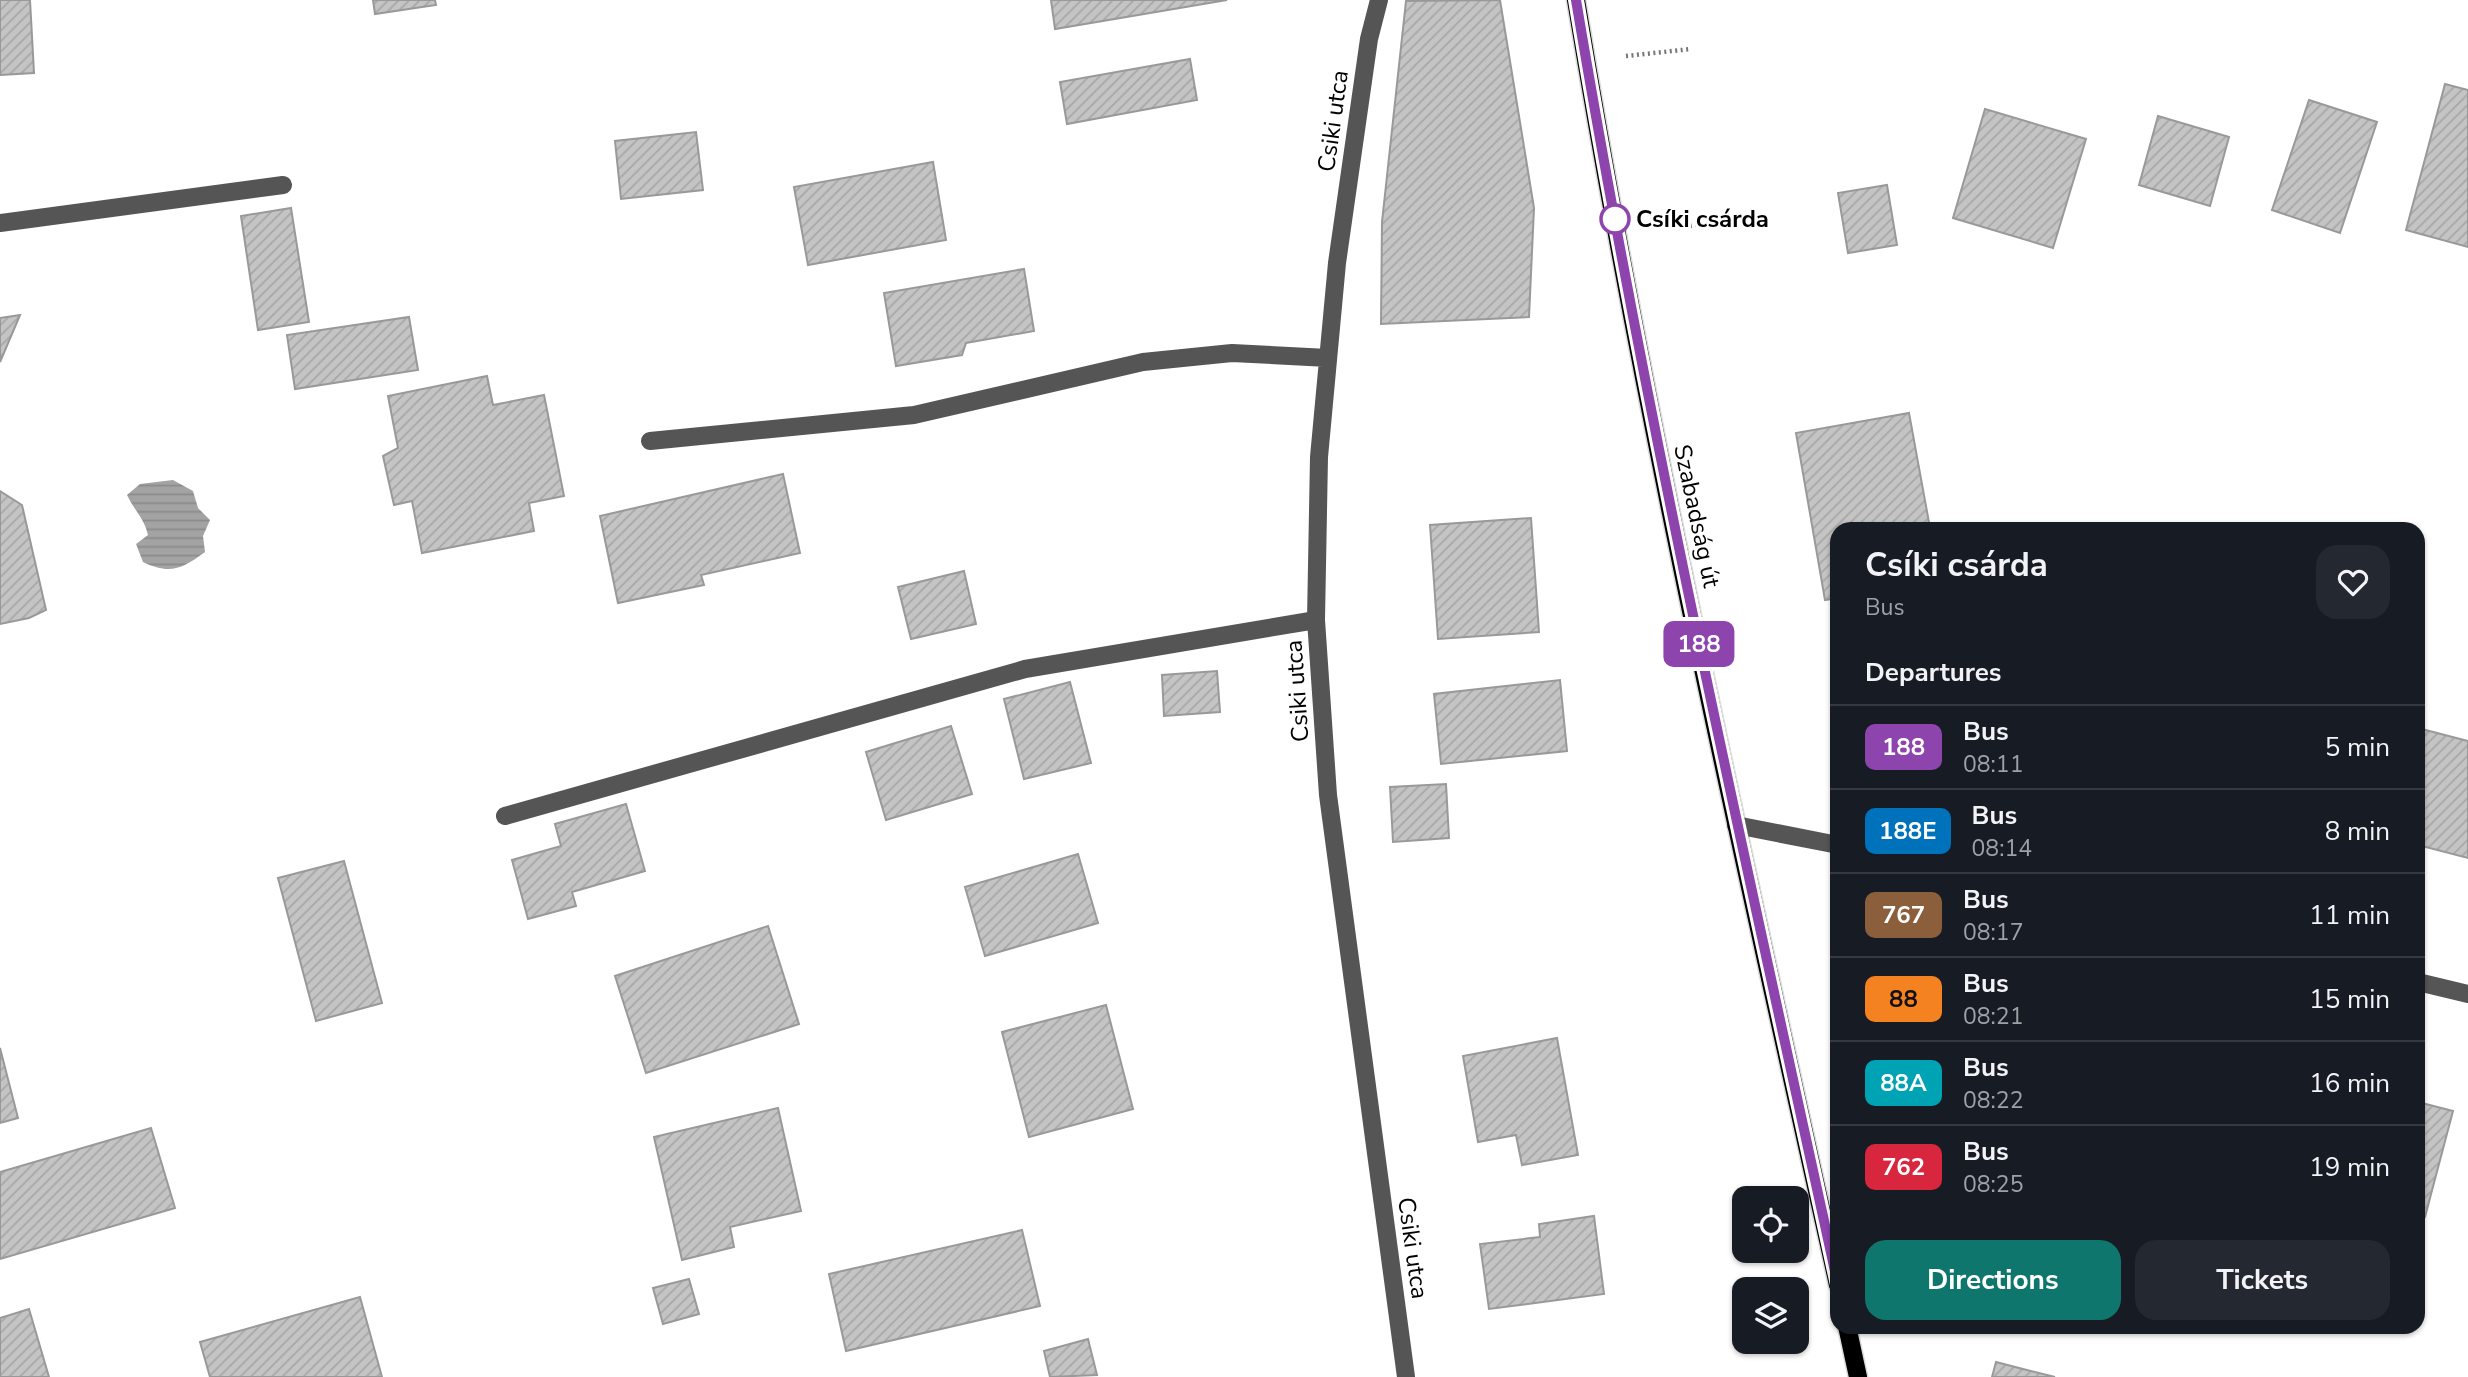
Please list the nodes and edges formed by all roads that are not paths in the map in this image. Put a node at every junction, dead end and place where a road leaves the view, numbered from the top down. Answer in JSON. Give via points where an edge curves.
{"nodes":[{"id":1,"x":1379,"y":0,"type":"edge"},
{"id":2,"x":1576,"y":0,"type":"edge"},
{"id":3,"x":283,"y":185,"type":"dead end"},
{"id":4,"x":0,"y":223,"type":"edge"},
{"id":5,"x":1328,"y":358,"type":"junction"},
{"id":6,"x":650,"y":441,"type":"dead end"},
{"id":7,"x":1316,"y":620,"type":"junction"},
{"id":8,"x":505,"y":816,"type":"dead end"},
{"id":9,"x":1736,"y":825,"type":"junction"},
{"id":10,"x":1830,"y":843,"type":"edge"},
{"id":11,"x":2425,"y":984,"type":"edge"},
{"id":12,"x":2468,"y":994,"type":"edge"},
{"id":13,"x":1830,"y":1249,"type":"edge"},
{"id":14,"x":1849,"y":1334,"type":"edge"},
{"id":15,"x":1406,"y":1377,"type":"edge"},
{"id":16,"x":1858,"y":1377,"type":"edge"}],
"edges":[{"from":1,"to":5,"type":"street","name":"Csiki utca","via":[[1369,39],[1337,263]]},
{"from":2,"to":9,"type":"main road","name":"Szabadság út","via":[[1651,412]]},
{"from":3,"to":4,"type":"street"},
{"from":5,"to":6,"type":"street","via":[[1231,353],[1143,362],[914,415]]},
{"from":5,"to":7,"type":"street","name":"Csiki utca","via":[[1319,457]]},
{"from":7,"to":8,"type":"street","via":[[1025,669]]},
{"from":7,"to":15,"type":"street","name":"Csiki utca","via":[[1328,795]]},
{"from":9,"to":10,"type":"street"},
{"from":9,"to":13,"type":"main road","name":"Szabadság út"},
{"from":11,"to":12,"type":"street"},
{"from":14,"to":16,"type":"main road"}]}
